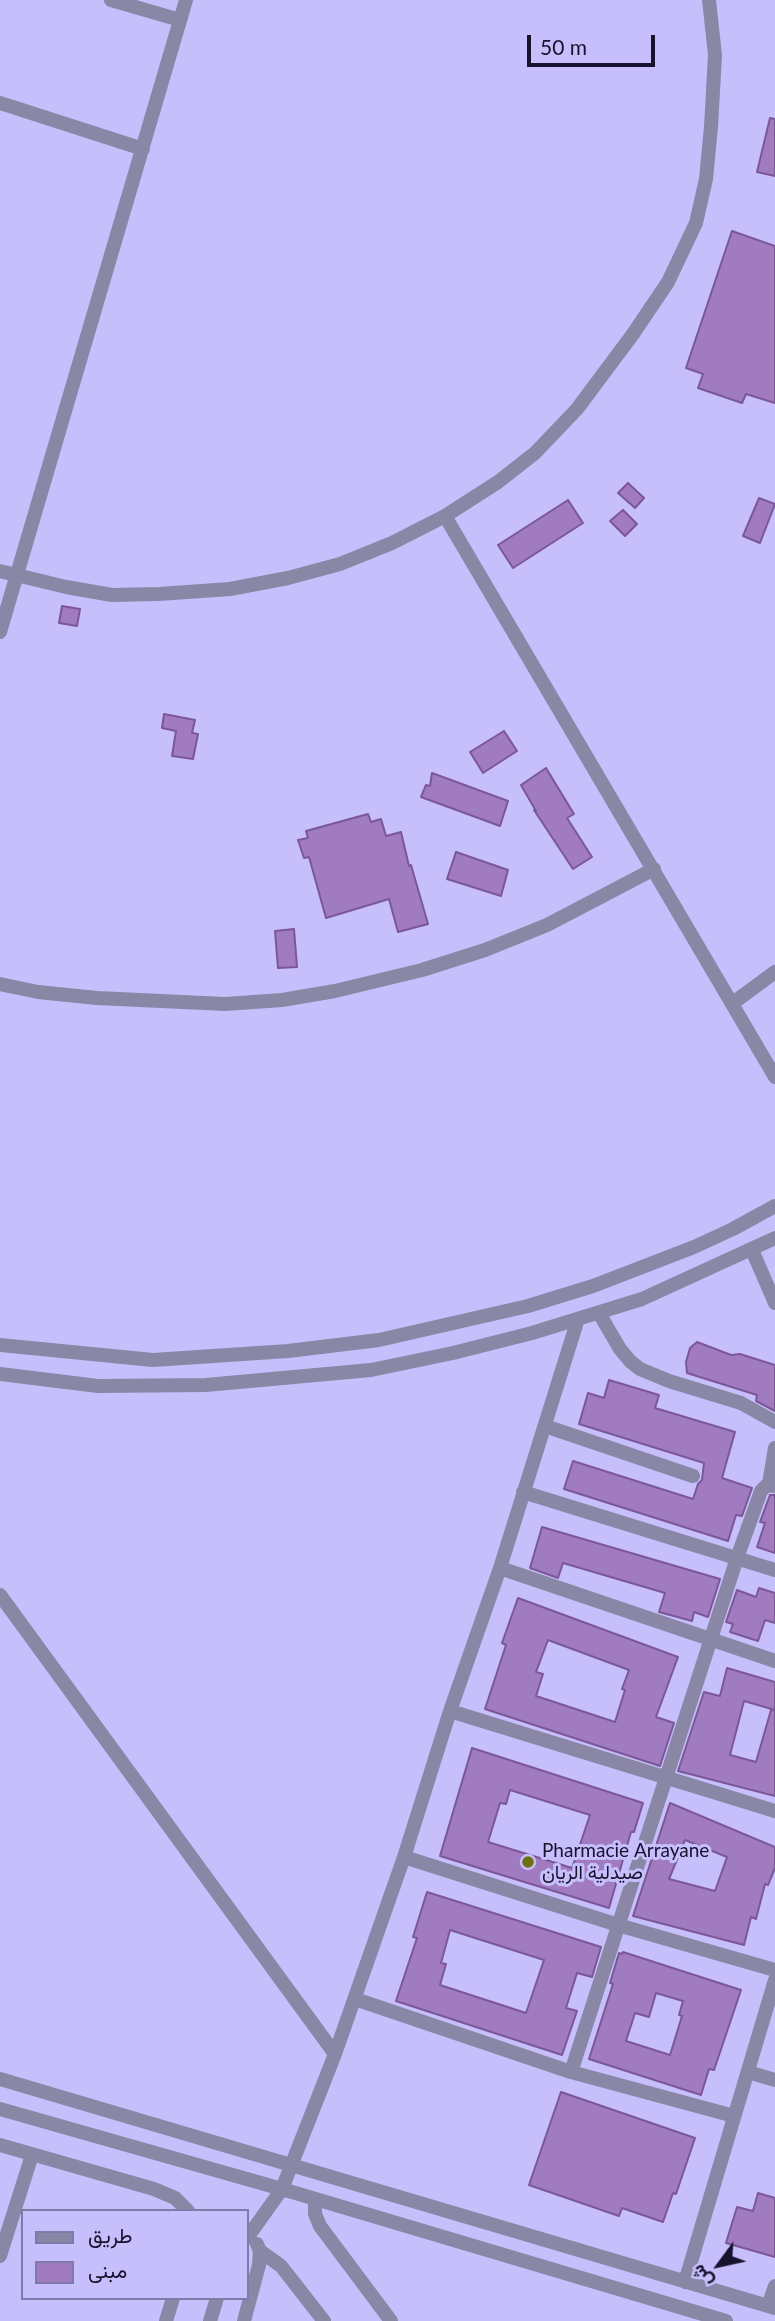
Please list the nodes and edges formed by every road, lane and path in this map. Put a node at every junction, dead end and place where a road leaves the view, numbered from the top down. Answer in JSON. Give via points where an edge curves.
{"nodes":[{"id":1,"x":111,"y":0,"type":"edge"},
{"id":2,"x":186,"y":0,"type":"edge"},
{"id":3,"x":709,"y":0,"type":"edge"},
{"id":4,"x":180,"y":20,"type":"junction"},
{"id":5,"x":0,"y":103,"type":"edge"},
{"id":6,"x":143,"y":149,"type":"junction"},
{"id":7,"x":445,"y":516,"type":"junction"},
{"id":8,"x":0,"y":571,"type":"edge"},
{"id":9,"x":18,"y":577,"type":"junction"},
{"id":10,"x":0,"y":632,"type":"edge"},
{"id":11,"x":654,"y":869,"type":"junction"},
{"id":12,"x":775,"y":972,"type":"edge"},
{"id":13,"x":0,"y":984,"type":"edge"},
{"id":14,"x":733,"y":1003,"type":"junction"},
{"id":15,"x":775,"y":1077,"type":"edge"},
{"id":16,"x":775,"y":1206,"type":"edge"},
{"id":17,"x":775,"y":1238,"type":"edge"},
{"id":18,"x":752,"y":1250,"type":"junction"},
{"id":19,"x":775,"y":1303,"type":"edge"},
{"id":20,"x":599,"y":1313,"type":"junction"},
{"id":21,"x":578,"y":1319,"type":"junction"},
{"id":22,"x":0,"y":1345,"type":"edge"},
{"id":23,"x":0,"y":1374,"type":"edge"},
{"id":24,"x":775,"y":1422,"type":"edge"},
{"id":25,"x":545,"y":1426,"type":"junction"},
{"id":26,"x":775,"y":1448,"type":"edge"},
{"id":27,"x":693,"y":1476,"type":"dead end"},
{"id":28,"x":772,"y":1485,"type":"edge"},
{"id":29,"x":523,"y":1492,"type":"junction"},
{"id":30,"x":737,"y":1558,"type":"junction"},
{"id":31,"x":500,"y":1568,"type":"junction"},
{"id":32,"x":775,"y":1570,"type":"edge"},
{"id":33,"x":0,"y":1594,"type":"edge"},
{"id":34,"x":711,"y":1639,"type":"junction"},
{"id":35,"x":775,"y":1661,"type":"edge"},
{"id":36,"x":450,"y":1711,"type":"junction"},
{"id":37,"x":666,"y":1779,"type":"junction"},
{"id":38,"x":775,"y":1811,"type":"edge"},
{"id":39,"x":404,"y":1857,"type":"junction"},
{"id":40,"x":618,"y":1926,"type":"junction"},
{"id":41,"x":775,"y":1970,"type":"edge"},
{"id":42,"x":775,"y":1980,"type":"edge"},
{"id":43,"x":355,"y":1999,"type":"junction"},
{"id":44,"x":335,"y":2054,"type":"junction"},
{"id":45,"x":571,"y":2072,"type":"junction"},
{"id":46,"x":748,"y":2072,"type":"junction"},
{"id":47,"x":0,"y":2079,"type":"edge"},
{"id":48,"x":775,"y":2080,"type":"edge"},
{"id":49,"x":0,"y":2109,"type":"edge"},
{"id":50,"x":734,"y":2116,"type":"junction"},
{"id":51,"x":0,"y":2145,"type":"edge"},
{"id":52,"x":32,"y":2155,"type":"junction"},
{"id":53,"x":290,"y":2166,"type":"junction"},
{"id":54,"x":282,"y":2189,"type":"junction"},
{"id":55,"x":315,"y":2199,"type":"junction"},
{"id":56,"x":186,"y":2209,"type":"edge"},
{"id":57,"x":250,"y":2235,"type":"edge"},
{"id":58,"x":260,"y":2250,"type":"junction"},
{"id":59,"x":0,"y":2256,"type":"edge"},
{"id":60,"x":685,"y":2282,"type":"junction"},
{"id":61,"x":775,"y":2286,"type":"edge"},
{"id":62,"x":172,"y":2300,"type":"edge"},
{"id":63,"x":216,"y":2300,"type":"edge"},
{"id":64,"x":771,"y":2307,"type":"edge"},
{"id":65,"x":166,"y":2321,"type":"edge"},
{"id":66,"x":211,"y":2321,"type":"edge"},
{"id":67,"x":244,"y":2321,"type":"edge"},
{"id":68,"x":324,"y":2321,"type":"edge"},
{"id":69,"x":391,"y":2321,"type":"edge"},
{"id":70,"x":726,"y":2321,"type":"edge"}],
"edges":[{"from":1,"to":4,"type":"street"},
{"from":2,"to":4,"type":"street"},
{"from":3,"to":7,"type":"street","via":[[715,55],[706,179],[696,223],[668,282],[577,409],[535,453]]},
{"from":4,"to":6,"type":"street"},
{"from":5,"to":6,"type":"street"},
{"from":6,"to":9,"type":"street"},
{"from":7,"to":9,"type":"street","via":[[340,564],[230,589],[112,594]]},
{"from":7,"to":11,"type":"street"},
{"from":8,"to":9,"type":"street"},
{"from":9,"to":10,"type":"street"},
{"from":11,"to":13,"type":"street","via":[[547,925],[485,950],[335,991],[225,1004],[97,998]]},
{"from":11,"to":14,"type":"street"},
{"from":12,"to":14,"type":"street"},
{"from":14,"to":15,"type":"street"},
{"from":16,"to":22,"type":"street","via":[[694,1247],[604,1282],[528,1306],[379,1340],[152,1360]]},
{"from":17,"to":18,"type":"street"},
{"from":18,"to":19,"type":"street"},
{"from":18,"to":20,"type":"street"},
{"from":20,"to":21,"type":"street"},
{"from":20,"to":24,"type":"street","via":[[630,1362],[669,1381],[741,1402]]},
{"from":21,"to":23,"type":"street","via":[[371,1370],[267,1381],[97,1386]]},
{"from":21,"to":25,"type":"street"},
{"from":25,"to":27,"type":"street"},
{"from":25,"to":29,"type":"street"},
{"from":26,"to":28,"type":"street"},
{"from":28,"to":30,"type":"street","via":[[761,1491]]},
{"from":29,"to":30,"type":"street"},
{"from":29,"to":31,"type":"street"},
{"from":30,"to":32,"type":"street"},
{"from":30,"to":34,"type":"street"},
{"from":31,"to":34,"type":"street"},
{"from":31,"to":36,"type":"street"},
{"from":33,"to":44,"type":"street"},
{"from":34,"to":35,"type":"street"},
{"from":34,"to":37,"type":"street"},
{"from":36,"to":37,"type":"street"},
{"from":36,"to":39,"type":"street"},
{"from":37,"to":38,"type":"street"},
{"from":37,"to":40,"type":"street"},
{"from":39,"to":40,"type":"street"},
{"from":39,"to":43,"type":"street"},
{"from":40,"to":41,"type":"street"},
{"from":40,"to":45,"type":"street"},
{"from":42,"to":46,"type":"street"},
{"from":43,"to":44,"type":"street"},
{"from":43,"to":45,"type":"street"},
{"from":44,"to":53,"type":"street"},
{"from":45,"to":50,"type":"street"},
{"from":46,"to":48,"type":"street"},
{"from":46,"to":50,"type":"street"},
{"from":47,"to":53,"type":"street"},
{"from":49,"to":54,"type":"street"},
{"from":50,"to":60,"type":"street"},
{"from":51,"to":52,"type":"street"},
{"from":52,"to":56,"type":"street","via":[[154,2189]]},
{"from":52,"to":59,"type":"street"},
{"from":53,"to":54,"type":"street"},
{"from":53,"to":60,"type":"street"},
{"from":54,"to":55,"type":"street"},
{"from":54,"to":57,"type":"street"},
{"from":55,"to":69,"type":"street","via":[[320,2227]]},
{"from":55,"to":70,"type":"street"},
{"from":57,"to":58,"type":"street"},
{"from":58,"to":67,"type":"street"},
{"from":58,"to":68,"type":"street","via":[[287,2272]]},
{"from":60,"to":64,"type":"street"},
{"from":61,"to":64,"type":"street"},
{"from":62,"to":65,"type":"street"},
{"from":63,"to":66,"type":"street"}]}
